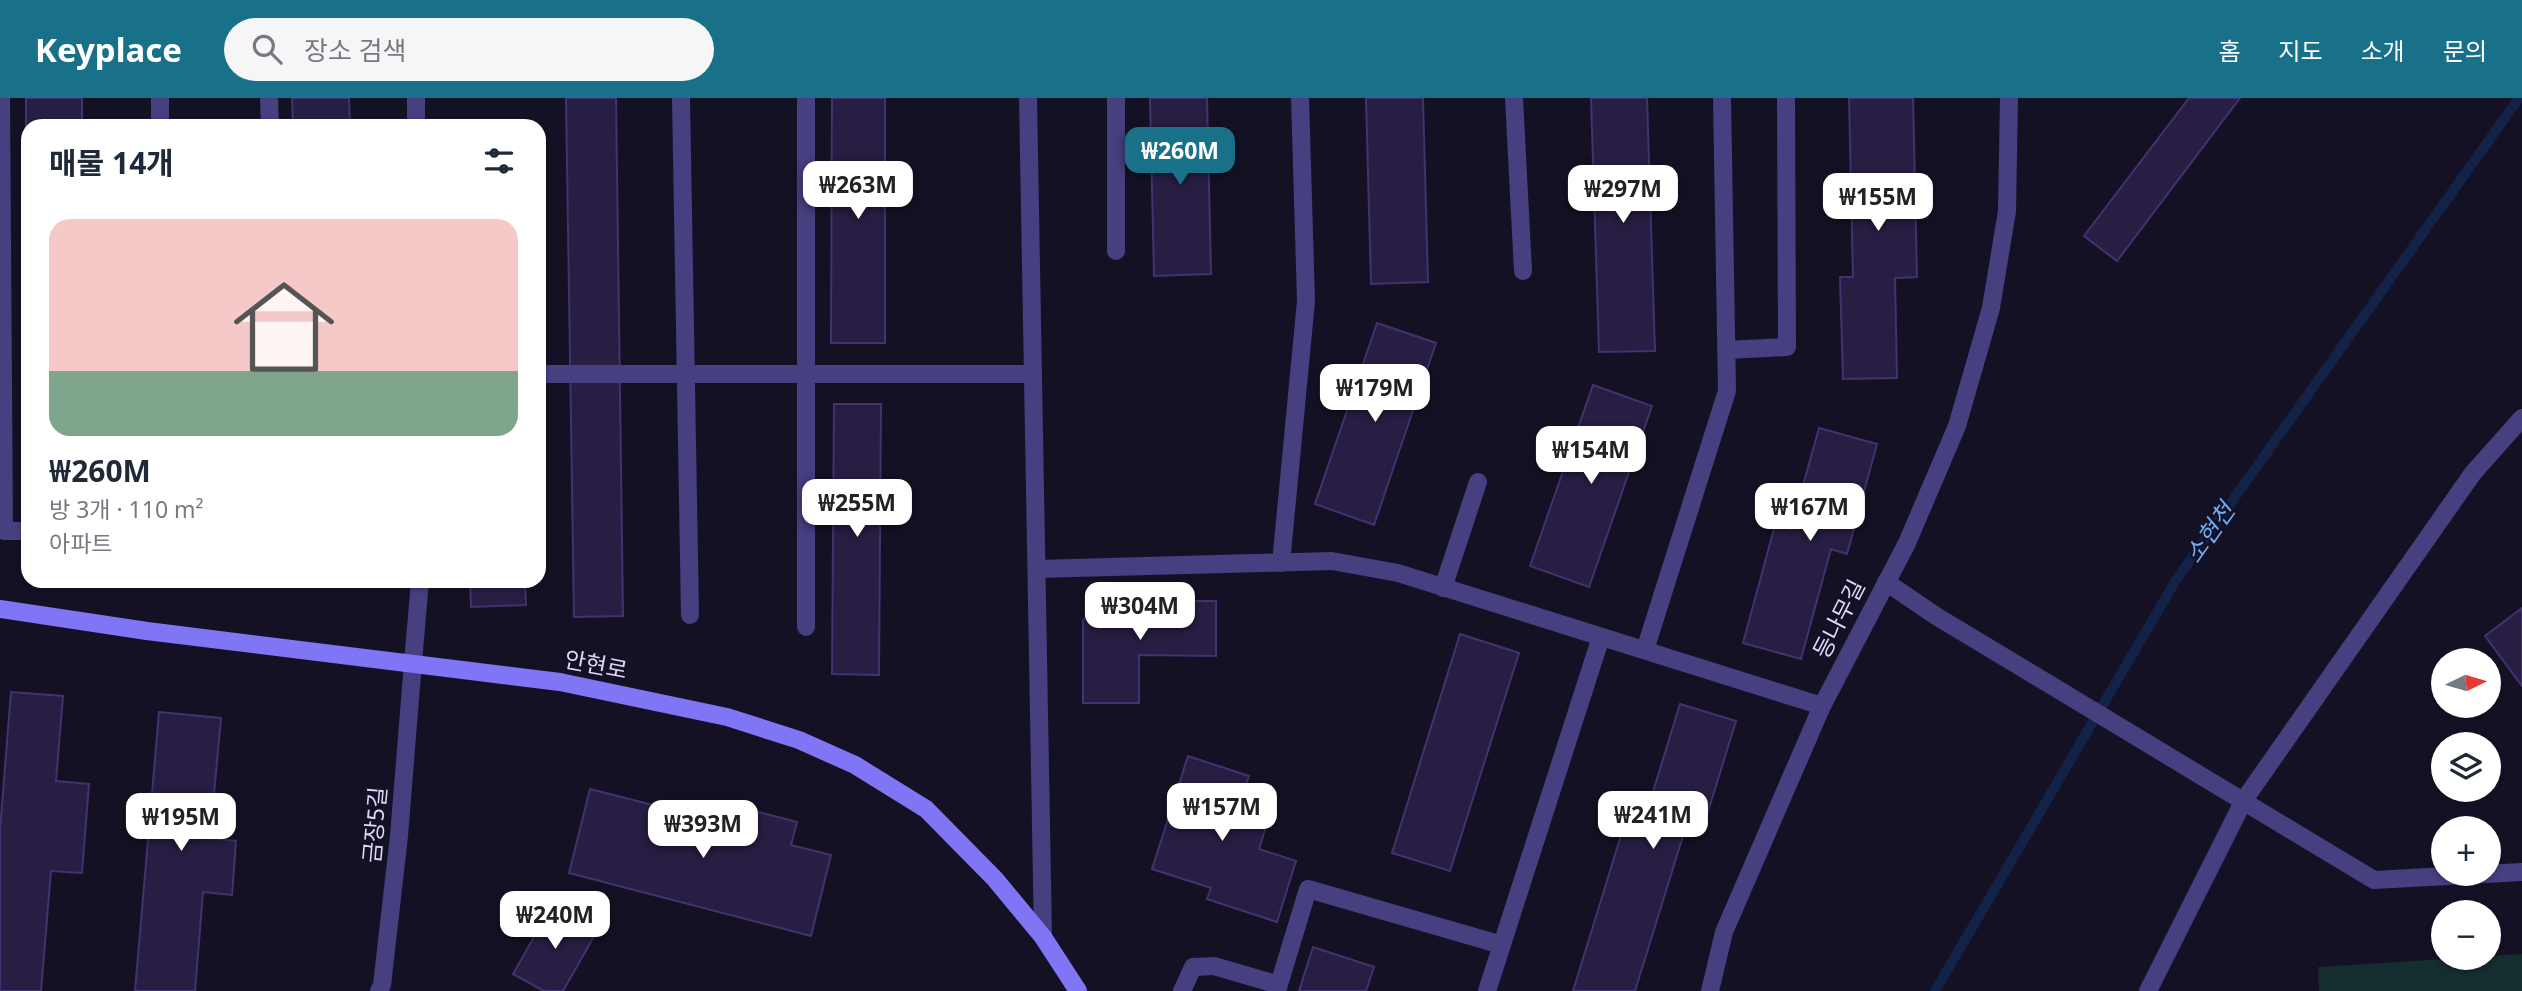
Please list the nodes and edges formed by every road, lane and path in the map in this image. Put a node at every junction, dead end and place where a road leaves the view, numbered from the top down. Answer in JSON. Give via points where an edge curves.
{"nodes":[{"id":1,"x":1,"y":98,"type":"edge"},
{"id":2,"x":160,"y":98,"type":"edge"},
{"id":3,"x":270,"y":98,"type":"edge"},
{"id":4,"x":416,"y":98,"type":"edge"},
{"id":5,"x":681,"y":98,"type":"edge"},
{"id":6,"x":806,"y":98,"type":"edge"},
{"id":7,"x":1028,"y":98,"type":"edge"},
{"id":8,"x":1116,"y":98,"type":"edge"},
{"id":9,"x":1300,"y":98,"type":"edge"},
{"id":10,"x":1514,"y":98,"type":"edge"},
{"id":11,"x":1722,"y":98,"type":"edge"},
{"id":12,"x":1786,"y":98,"type":"edge"},
{"id":13,"x":2009,"y":98,"type":"edge"},
{"id":14,"x":160,"y":119,"type":"edge"},
{"id":15,"x":270,"y":119,"type":"edge"},
{"id":16,"x":416,"y":119,"type":"edge"},
{"id":17,"x":1116,"y":251,"type":"dead end"},
{"id":18,"x":1523,"y":271,"type":"dead end"},
{"id":19,"x":1726,"y":350,"type":"junction"},
{"id":20,"x":546,"y":374,"type":"edge"},
{"id":21,"x":806,"y":374,"type":"junction"},
{"id":22,"x":1033,"y":374,"type":"junction"},
{"id":23,"x":686,"y":375,"type":"junction"},
{"id":24,"x":2522,"y":418,"type":"edge"},
{"id":25,"x":1478,"y":482,"type":"dead end"},
{"id":26,"x":21,"y":531,"type":"edge"},
{"id":27,"x":1281,"y":563,"type":"junction"},
{"id":28,"x":1037,"y":569,"type":"junction"},
{"id":29,"x":1886,"y":582,"type":"junction"},
{"id":30,"x":419,"y":588,"type":"edge"},
{"id":31,"x":1443,"y":588,"type":"junction"},
{"id":32,"x":0,"y":609,"type":"edge"},
{"id":33,"x":690,"y":615,"type":"dead end"},
{"id":34,"x":806,"y":627,"type":"dead end"},
{"id":35,"x":1601,"y":637,"type":"junction"},
{"id":36,"x":1645,"y":650,"type":"junction"},
{"id":37,"x":413,"y":662,"type":"junction"},
{"id":38,"x":1822,"y":706,"type":"junction"},
{"id":39,"x":2244,"y":800,"type":"junction"},
{"id":40,"x":2522,"y":872,"type":"edge"},
{"id":41,"x":1044,"y":937,"type":"junction"},
{"id":42,"x":1502,"y":945,"type":"junction"},
{"id":43,"x":1278,"y":988,"type":"edge"},
{"id":44,"x":385,"y":989,"type":"edge"},
{"id":45,"x":1078,"y":991,"type":"edge"},
{"id":46,"x":1182,"y":991,"type":"edge"},
{"id":47,"x":1488,"y":991,"type":"edge"},
{"id":48,"x":1710,"y":991,"type":"edge"},
{"id":49,"x":2148,"y":991,"type":"edge"}],
"edges":[{"from":1,"to":26,"type":"street","via":[[4,531]]},
{"from":2,"to":14,"type":"street"},
{"from":3,"to":15,"type":"street"},
{"from":4,"to":16,"type":"street"},
{"from":5,"to":23,"type":"street"},
{"from":6,"to":21,"type":"street"},
{"from":7,"to":22,"type":"street"},
{"from":8,"to":17,"type":"street"},
{"from":9,"to":27,"type":"street","via":[[1306,301]]},
{"from":10,"to":18,"type":"street"},
{"from":11,"to":19,"type":"street"},
{"from":12,"to":19,"type":"street","via":[[1787,347]]},
{"from":13,"to":29,"type":"street","name":"등나무길","via":[[2007,211],[1991,308],[1957,426]]},
{"from":19,"to":36,"type":"street","via":[[1727,391]]},
{"from":20,"to":23,"type":"street"},
{"from":21,"to":22,"type":"street"},
{"from":21,"to":23,"type":"street"},
{"from":21,"to":34,"type":"street"},
{"from":22,"to":28,"type":"street"},
{"from":23,"to":33,"type":"street"},
{"from":24,"to":39,"type":"street","via":[[2473,473]]},
{"from":25,"to":31,"type":"street"},
{"from":27,"to":28,"type":"street"},
{"from":27,"to":31,"type":"street","via":[[1332,561],[1398,573]]},
{"from":28,"to":41,"type":"street"},
{"from":29,"to":38,"type":"street","name":"등나무길"},
{"from":29,"to":39,"type":"street"},
{"from":30,"to":37,"type":"street","name":"금장5길"},
{"from":31,"to":35,"type":"street"},
{"from":32,"to":37,"type":"street","name":"안현로"},
{"from":35,"to":36,"type":"street"},
{"from":35,"to":42,"type":"street"},
{"from":36,"to":38,"type":"street"},
{"from":37,"to":41,"type":"street","name":"안현로","via":[[560,681],[727,717],[799,740],[855,765],[926,809]]},
{"from":37,"to":44,"type":"street","name":"금장5길"},
{"from":38,"to":48,"type":"street","name":"등나무길","via":[[1724,932]]},
{"from":39,"to":40,"type":"street","via":[[2374,880]]},
{"from":39,"to":49,"type":"street"},
{"from":41,"to":45,"type":"street","name":"안현로"},
{"from":42,"to":43,"type":"street","via":[[1308,889]]},
{"from":42,"to":47,"type":"street"},
{"from":43,"to":46,"type":"street","via":[[1214,966],[1194,967]]}]}
